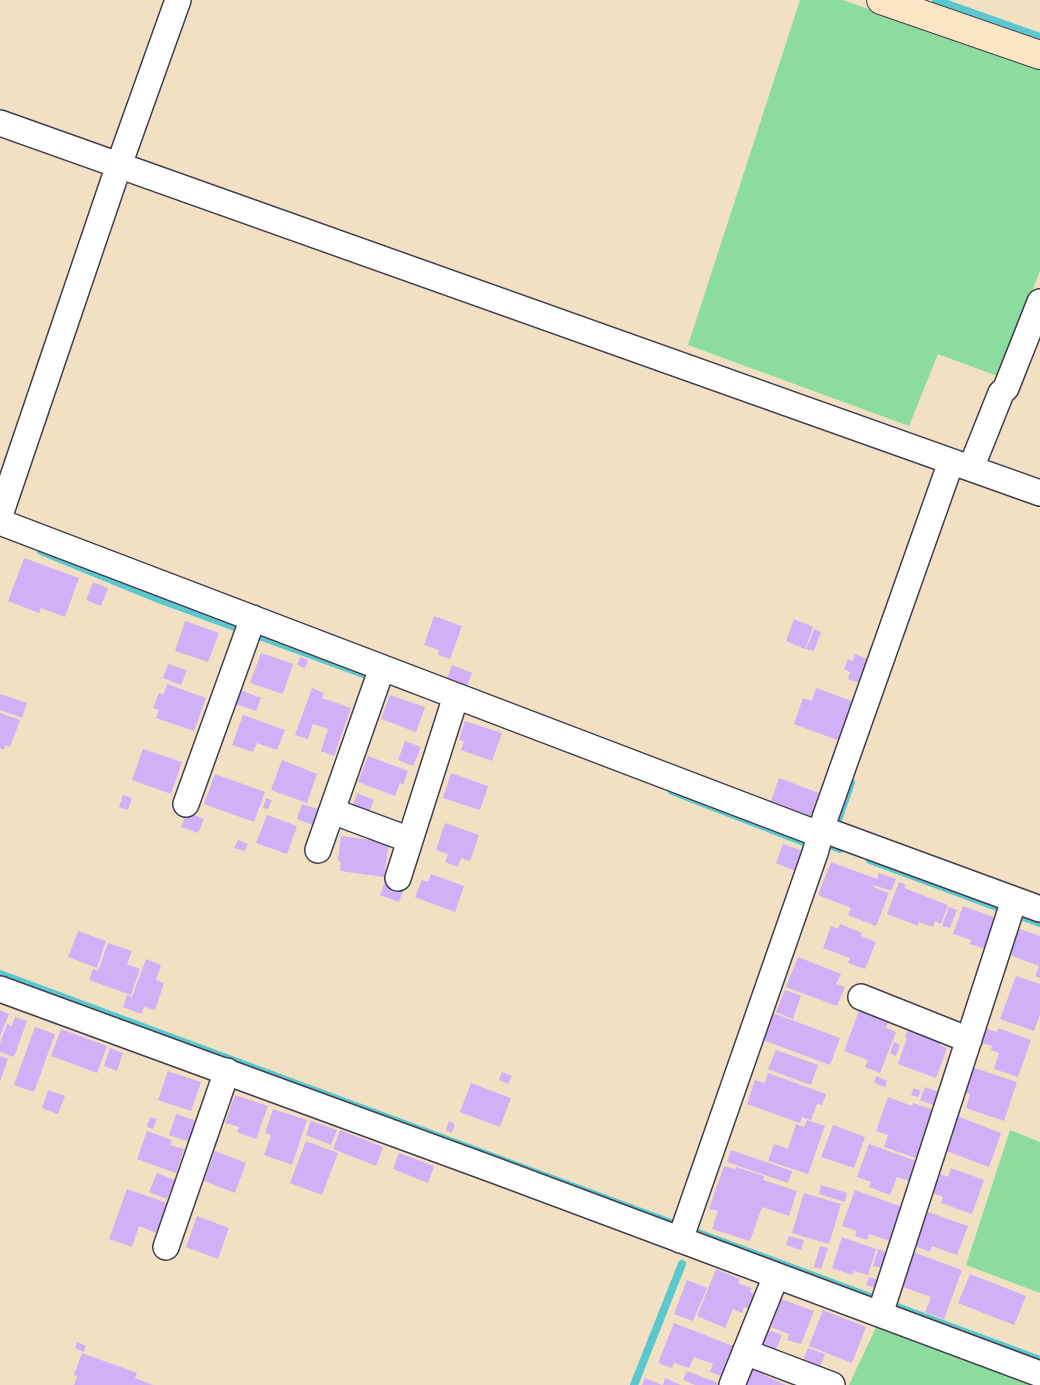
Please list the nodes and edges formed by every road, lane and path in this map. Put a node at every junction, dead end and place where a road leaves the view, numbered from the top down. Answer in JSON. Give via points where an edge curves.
{"nodes":[{"id":1,"x":178,"y":0,"type":"edge"},
{"id":2,"x":881,"y":0,"type":"edge"},
{"id":3,"x":1040,"y":55,"type":"edge"},
{"id":4,"x":0,"y":123,"type":"edge"},
{"id":5,"x":119,"y":165,"type":"junction"},
{"id":6,"x":1040,"y":302,"type":"edge"},
{"id":7,"x":966,"y":460,"type":"junction"},
{"id":8,"x":1040,"y":492,"type":"edge"},
{"id":9,"x":0,"y":515,"type":"edge"},
{"id":10,"x":0,"y":522,"type":"edge"},
{"id":11,"x":250,"y":628,"type":"junction"},
{"id":12,"x":379,"y":676,"type":"junction"},
{"id":13,"x":454,"y":703,"type":"junction"},
{"id":14,"x":186,"y":804,"type":"dead end"},
{"id":15,"x":332,"y":811,"type":"junction"},
{"id":16,"x":824,"y":837,"type":"junction"},
{"id":17,"x":410,"y":840,"type":"junction"},
{"id":18,"x":318,"y":850,"type":"dead end"},
{"id":19,"x":398,"y":878,"type":"dead end"},
{"id":20,"x":1012,"y":908,"type":"junction"},
{"id":21,"x":1040,"y":910,"type":"edge"},
{"id":22,"x":0,"y":989,"type":"edge"},
{"id":23,"x":861,"y":998,"type":"dead end"},
{"id":24,"x":969,"y":1040,"type":"junction"},
{"id":25,"x":227,"y":1071,"type":"junction"},
{"id":26,"x":683,"y":1231,"type":"junction"},
{"id":27,"x":166,"y":1247,"type":"dead end"},
{"id":28,"x":776,"y":1276,"type":"junction"},
{"id":29,"x":882,"y":1306,"type":"junction"},
{"id":30,"x":745,"y":1352,"type":"junction"},
{"id":31,"x":1040,"y":1374,"type":"edge"},
{"id":32,"x":732,"y":1385,"type":"edge"},
{"id":33,"x":832,"y":1385,"type":"edge"}],
"edges":[{"from":1,"to":5,"type":"street"},
{"from":2,"to":3,"type":"street"},
{"from":4,"to":5,"type":"street"},
{"from":5,"to":7,"type":"street"},
{"from":5,"to":9,"type":"street"},
{"from":6,"to":7,"type":"street","via":[[1006,388]]},
{"from":7,"to":8,"type":"street"},
{"from":7,"to":16,"type":"street","via":[[832,799]]},
{"from":10,"to":11,"type":"street"},
{"from":11,"to":12,"type":"street"},
{"from":11,"to":14,"type":"street"},
{"from":12,"to":13,"type":"street"},
{"from":12,"to":15,"type":"street"},
{"from":13,"to":16,"type":"street"},
{"from":13,"to":17,"type":"street"},
{"from":15,"to":17,"type":"street"},
{"from":15,"to":18,"type":"street"},
{"from":16,"to":20,"type":"street"},
{"from":16,"to":26,"type":"street"},
{"from":17,"to":19,"type":"street"},
{"from":20,"to":21,"type":"street"},
{"from":20,"to":24,"type":"street"},
{"from":22,"to":25,"type":"street"},
{"from":23,"to":24,"type":"street"},
{"from":24,"to":29,"type":"street"},
{"from":25,"to":26,"type":"street","via":[[587,1204]]},
{"from":25,"to":27,"type":"street"},
{"from":26,"to":28,"type":"street"},
{"from":28,"to":29,"type":"street"},
{"from":28,"to":30,"type":"street"},
{"from":29,"to":31,"type":"street"},
{"from":30,"to":32,"type":"street"},
{"from":30,"to":33,"type":"street"}]}
